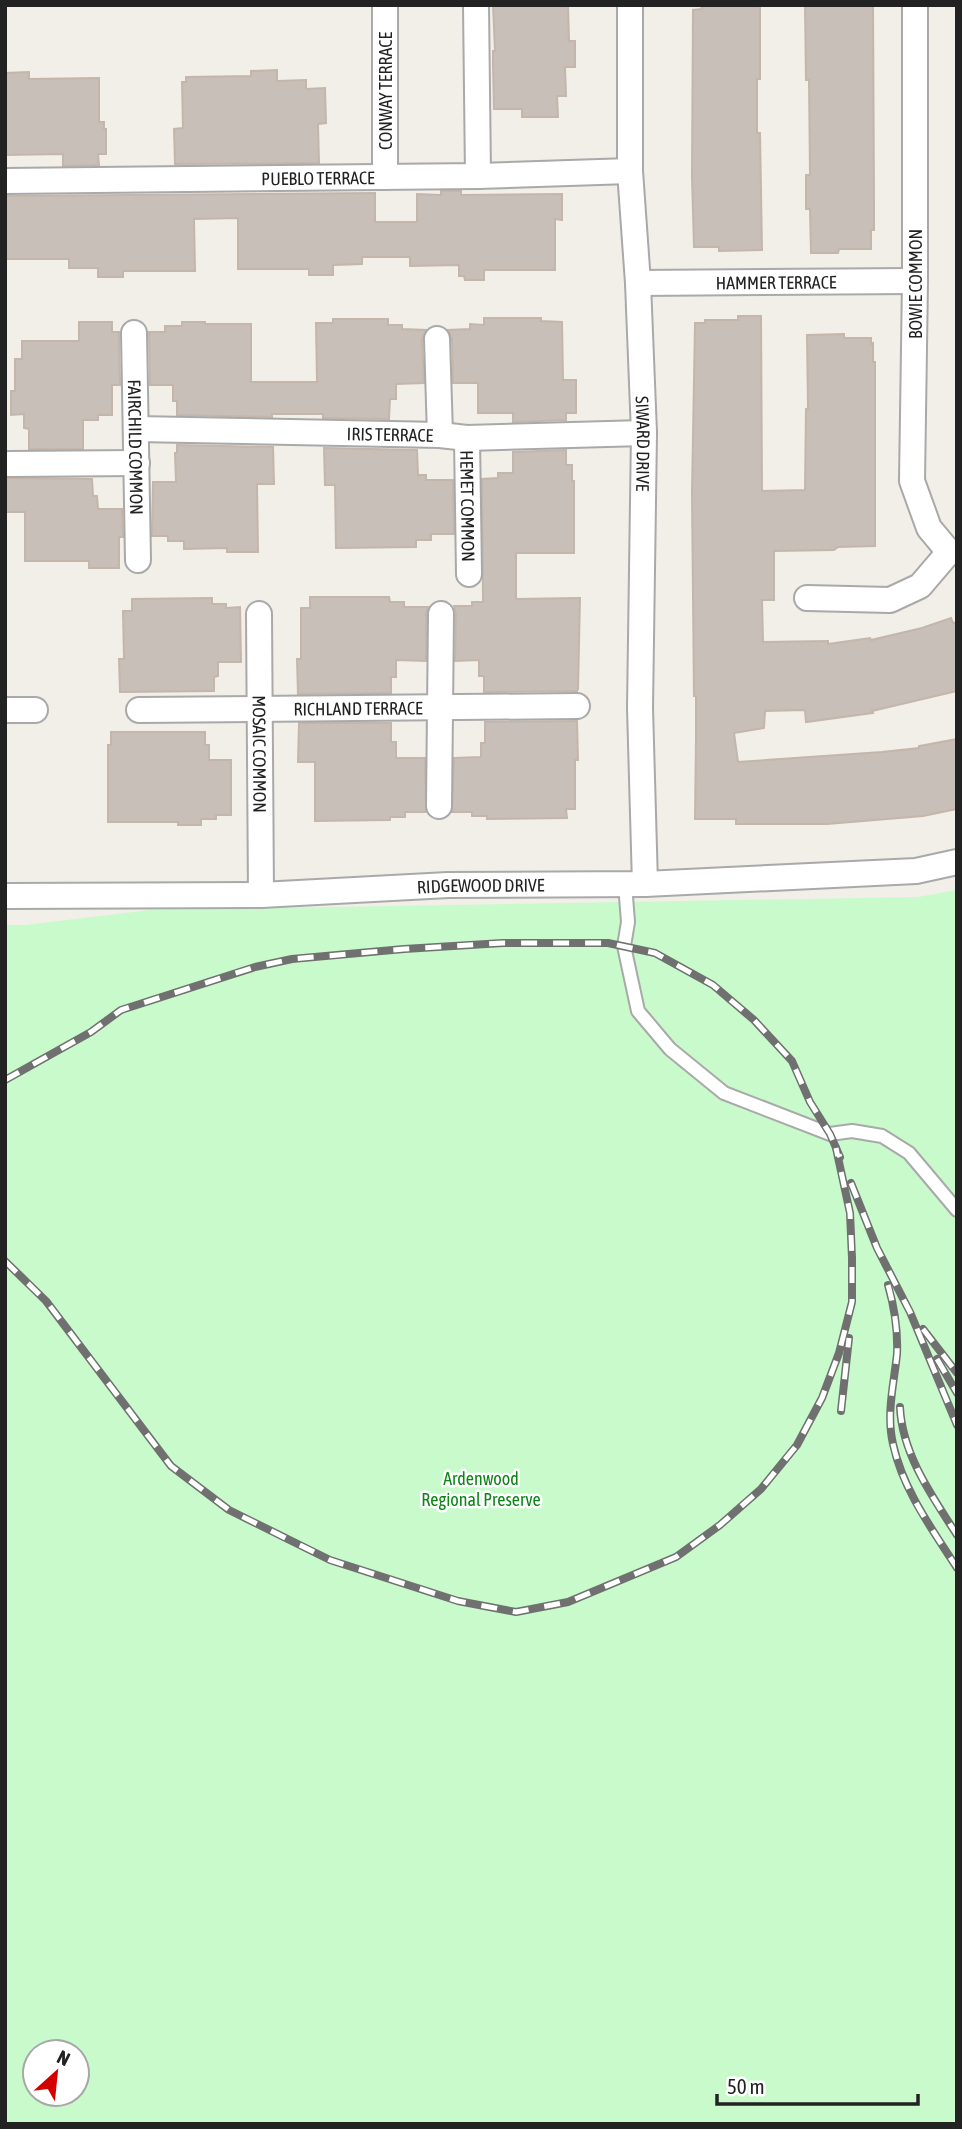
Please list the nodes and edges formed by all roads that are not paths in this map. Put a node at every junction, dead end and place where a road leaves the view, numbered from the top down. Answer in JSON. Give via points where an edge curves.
{"nodes":[{"id":1,"x":385,"y":5,"type":"edge"},
{"id":2,"x":476,"y":5,"type":"edge"},
{"id":3,"x":630,"y":5,"type":"edge"},
{"id":4,"x":915,"y":5,"type":"edge"},
{"id":5,"x":630,"y":171,"type":"junction"},
{"id":6,"x":478,"y":176,"type":"junction"},
{"id":7,"x":385,"y":177,"type":"junction"},
{"id":8,"x":5,"y":181,"type":"edge"},
{"id":9,"x":915,"y":281,"type":"junction"},
{"id":10,"x":638,"y":284,"type":"junction"},
{"id":11,"x":134,"y":333,"type":"dead end"},
{"id":12,"x":437,"y":339,"type":"dead end"},
{"id":13,"x":136,"y":429,"type":"junction"},
{"id":14,"x":644,"y":433,"type":"junction"},
{"id":15,"x":440,"y":435,"type":"junction"},
{"id":16,"x":467,"y":438,"type":"junction"},
{"id":17,"x":137,"y":463,"type":"junction"},
{"id":18,"x":9,"y":464,"type":"dead end"},
{"id":19,"x":953,"y":552,"type":"edge"},
{"id":20,"x":138,"y":560,"type":"dead end"},
{"id":21,"x":469,"y":574,"type":"dead end"},
{"id":22,"x":807,"y":598,"type":"dead end"},
{"id":23,"x":259,"y":614,"type":"dead end"},
{"id":24,"x":441,"y":614,"type":"dead end"},
{"id":25,"x":577,"y":706,"type":"dead end"},
{"id":26,"x":439,"y":709,"type":"junction"},
{"id":27,"x":5,"y":710,"type":"edge"},
{"id":28,"x":35,"y":710,"type":"dead end"},
{"id":29,"x":139,"y":710,"type":"dead end"},
{"id":30,"x":259,"y":710,"type":"junction"},
{"id":31,"x":439,"y":806,"type":"dead end"},
{"id":32,"x":957,"y":862,"type":"edge"},
{"id":33,"x":635,"y":884,"type":"junction"},
{"id":34,"x":261,"y":895,"type":"junction"},
{"id":35,"x":5,"y":896,"type":"edge"},
{"id":36,"x":957,"y":1210,"type":"edge"}],
"edges":[{"from":1,"to":7,"type":"street","name":"CONWAY TERRACE"},
{"from":2,"to":6,"type":"street"},
{"from":3,"to":5,"type":"street","name":"SIWARD DRIVE"},
{"from":4,"to":9,"type":"street","name":"BOWIE COMMON"},
{"from":5,"to":6,"type":"street","name":"PUEBLO TERRACE"},
{"from":5,"to":10,"type":"street","name":"SIWARD DRIVE"},
{"from":6,"to":7,"type":"street","name":"PUEBLO TERRACE"},
{"from":7,"to":8,"type":"street","name":"PUEBLO TERRACE"},
{"from":9,"to":10,"type":"street","name":"HAMMER TERRACE"},
{"from":9,"to":19,"type":"street","name":"BOWIE COMMON","via":[[912,481],[929,528]]},
{"from":10,"to":14,"type":"street","name":"SIWARD DRIVE"},
{"from":11,"to":13,"type":"street","name":"FAIRCHILD COMMON"},
{"from":12,"to":15,"type":"street","name":"HEMET COMMON"},
{"from":13,"to":15,"type":"street","name":"IRIS TERRACE"},
{"from":13,"to":17,"type":"street","name":"FAIRCHILD COMMON"},
{"from":14,"to":16,"type":"street","name":"IRIS TERRACE"},
{"from":14,"to":33,"type":"street","name":"SIWARD DRIVE"},
{"from":15,"to":16,"type":"street","name":"IRIS TERRACE"},
{"from":16,"to":21,"type":"street","name":"HEMET COMMON"},
{"from":17,"to":18,"type":"street"},
{"from":17,"to":20,"type":"street","name":"FAIRCHILD COMMON"},
{"from":19,"to":22,"type":"street","via":[[920,586],[890,600]]},
{"from":23,"to":30,"type":"street","name":"MOSAIC COMMON"},
{"from":24,"to":26,"type":"street"},
{"from":25,"to":26,"type":"street","name":"RICHLAND TERRACE"},
{"from":26,"to":30,"type":"street","name":"RICHLAND TERRACE"},
{"from":26,"to":31,"type":"street"},
{"from":27,"to":28,"type":"street"},
{"from":29,"to":30,"type":"street","name":"RICHLAND TERRACE"},
{"from":30,"to":34,"type":"street","name":"MOSAIC COMMON"},
{"from":32,"to":33,"type":"street","name":"RIDGEWOOD DRIVE","via":[[915,871]]},
{"from":33,"to":34,"type":"street","name":"RIDGEWOOD DRIVE","via":[[448,885]]},
{"from":33,"to":36,"type":"lane","via":[[624,946],[638,1011],[670,1049],[724,1093],[830,1133],[882,1136],[909,1153]]},
{"from":34,"to":35,"type":"street","name":"RIDGEWOOD DRIVE"}]}
